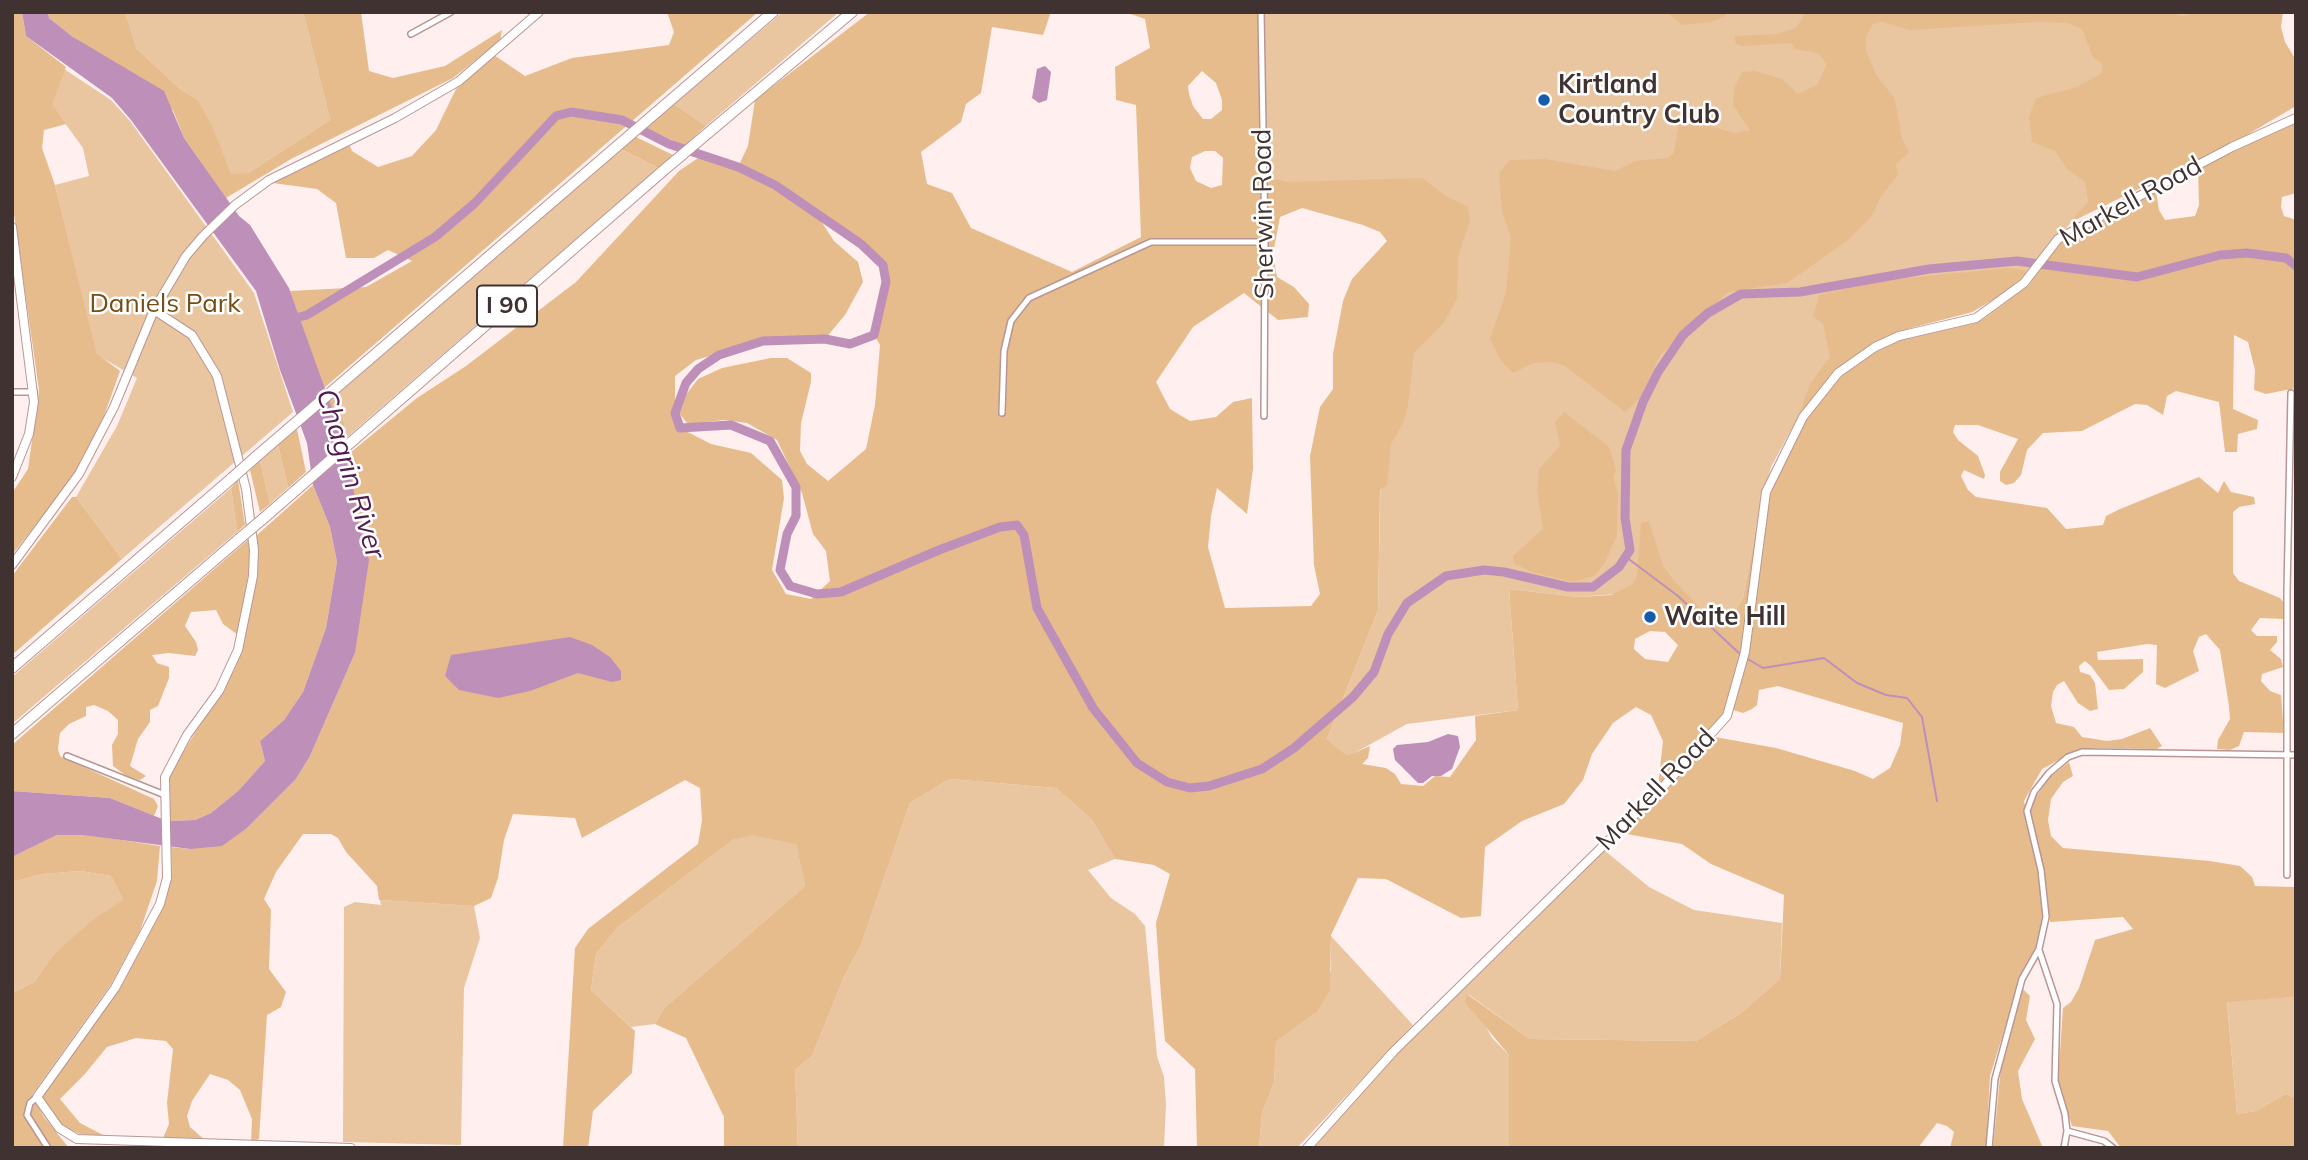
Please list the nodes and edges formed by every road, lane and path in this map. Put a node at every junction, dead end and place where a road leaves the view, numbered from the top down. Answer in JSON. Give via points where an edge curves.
{"nodes":[{"id":1,"x":450,"y":12,"type":"edge"},
{"id":2,"x":539,"y":12,"type":"edge"},
{"id":3,"x":772,"y":12,"type":"edge"},
{"id":4,"x":852,"y":12,"type":"edge"},
{"id":5,"x":1261,"y":12,"type":"edge"},
{"id":6,"x":411,"y":34,"type":"dead end"},
{"id":7,"x":2296,"y":118,"type":"edge"},
{"id":8,"x":12,"y":228,"type":"edge"},
{"id":9,"x":1265,"y":242,"type":"junction"},
{"id":10,"x":154,"y":310,"type":"junction"},
{"id":11,"x":34,"y":391,"type":"junction"},
{"id":12,"x":12,"y":392,"type":"edge"},
{"id":13,"x":2291,"y":393,"type":"dead end"},
{"id":14,"x":1002,"y":413,"type":"dead end"},
{"id":15,"x":1264,"y":416,"type":"dead end"},
{"id":16,"x":14,"y":473,"type":"edge"},
{"id":17,"x":12,"y":565,"type":"edge"},
{"id":18,"x":2287,"y":591,"type":"junction"},
{"id":19,"x":2296,"y":591,"type":"edge"},
{"id":20,"x":12,"y":668,"type":"edge"},
{"id":21,"x":12,"y":734,"type":"edge"},
{"id":22,"x":2292,"y":755,"type":"edge"},
{"id":23,"x":67,"y":756,"type":"dead end"},
{"id":24,"x":165,"y":795,"type":"junction"},
{"id":25,"x":2287,"y":838,"type":"junction"},
{"id":26,"x":2296,"y":838,"type":"edge"},
{"id":27,"x":2287,"y":875,"type":"dead end"},
{"id":28,"x":2039,"y":950,"type":"junction"},
{"id":29,"x":37,"y":1097,"type":"junction"},
{"id":30,"x":2067,"y":1131,"type":"junction"},
{"id":31,"x":48,"y":1148,"type":"edge"},
{"id":32,"x":351,"y":1148,"type":"edge"},
{"id":33,"x":1307,"y":1148,"type":"edge"},
{"id":34,"x":1990,"y":1148,"type":"edge"},
{"id":35,"x":2064,"y":1148,"type":"edge"},
{"id":36,"x":2113,"y":1148,"type":"edge"}],
"edges":[{"from":1,"to":6,"type":"street"},
{"from":2,"to":10,"type":"street","via":[[435,96],[293,165],[248,194],[186,256]]},
{"from":3,"to":20,"type":"highway","number":"I 90","bridge":true},
{"from":4,"to":21,"type":"highway","number":"I 90","bridge":true},
{"from":5,"to":9,"type":"street","name":"Sherwin Road"},
{"from":7,"to":33,"type":"street","name":"Markell Road","via":[[2058,239],[2024,284],[1976,318],[1928,327],[1875,347],[1838,373],[1820,392],[1791,439],[1766,492],[1744,657],[1727,716],[1703,746],[1393,1052]]},
{"from":8,"to":11,"type":"street"},
{"from":9,"to":14,"type":"street","via":[[1151,242],[1029,298],[1011,321],[1004,351]]},
{"from":9,"to":15,"type":"street","name":"Sherwin Road"},
{"from":10,"to":17,"type":"street","via":[[114,407],[79,474]]},
{"from":10,"to":24,"type":"street","via":[[192,335],[217,376],[246,489],[254,550],[238,650],[219,691],[187,735],[165,777]]},
{"from":11,"to":12,"type":"street"},
{"from":11,"to":16,"type":"street","via":[[33,415]]},
{"from":13,"to":18,"type":"street"},
{"from":18,"to":19,"type":"street"},
{"from":18,"to":22,"type":"street"},
{"from":22,"to":25,"type":"street"},
{"from":22,"to":28,"type":"street","via":[[2104,751],[2068,757],[2028,801],[2046,917]]},
{"from":23,"to":24,"type":"street"},
{"from":24,"to":29,"type":"street","via":[[167,878],[154,916],[115,988]]},
{"from":25,"to":26,"type":"street"},
{"from":25,"to":27,"type":"street"},
{"from":28,"to":30,"type":"street","via":[[2057,1004],[2055,1081]]},
{"from":28,"to":34,"type":"street","via":[[2022,979],[1995,1079]]},
{"from":29,"to":31,"type":"street","via":[[27,1115]]},
{"from":29,"to":32,"type":"street","via":[[59,1128],[77,1139]]},
{"from":30,"to":35,"type":"street"},
{"from":30,"to":36,"type":"street"}]}
